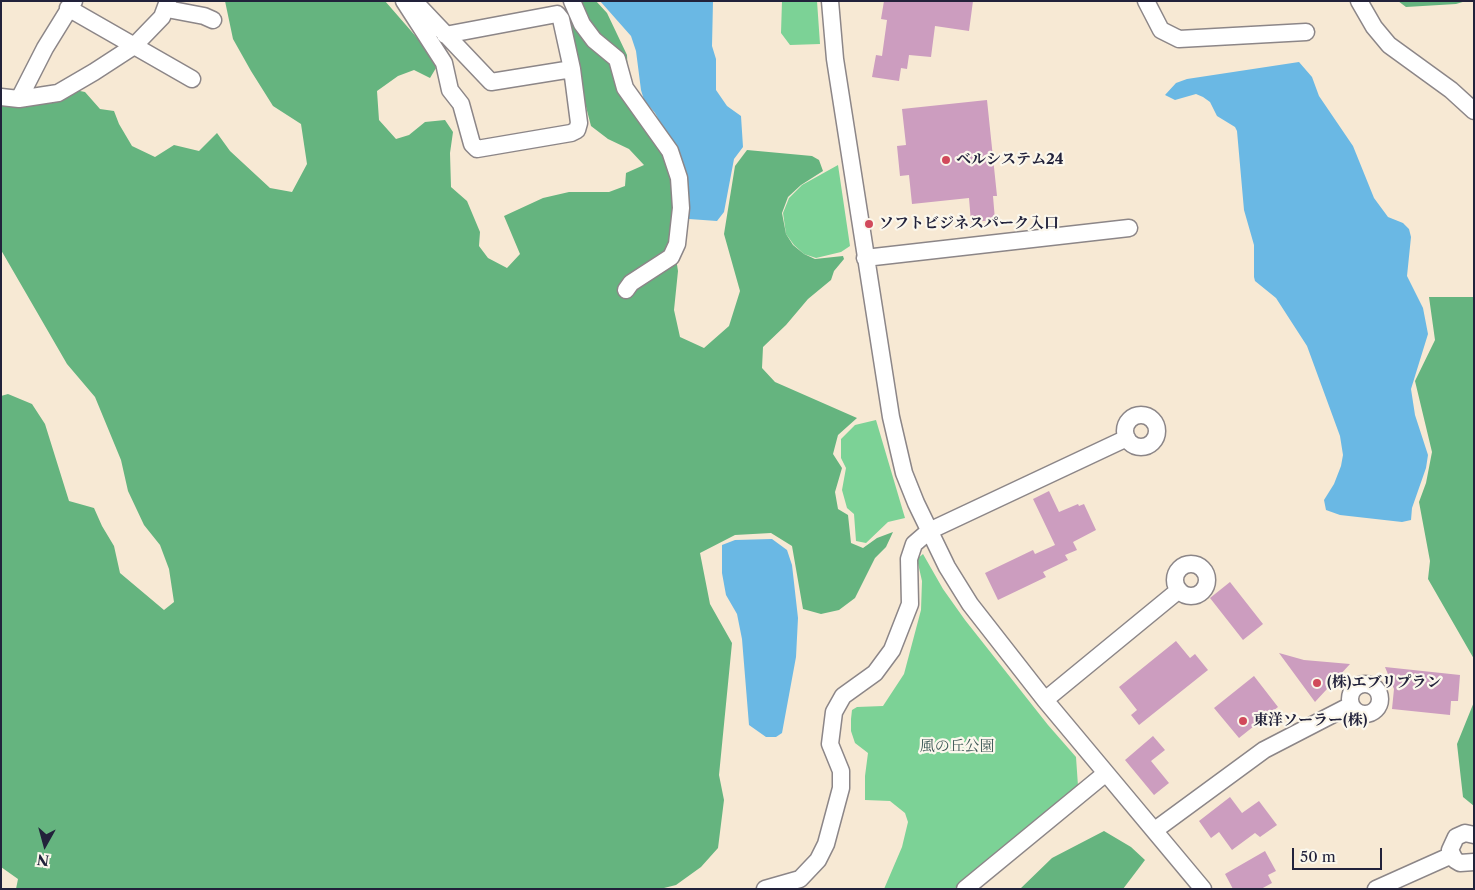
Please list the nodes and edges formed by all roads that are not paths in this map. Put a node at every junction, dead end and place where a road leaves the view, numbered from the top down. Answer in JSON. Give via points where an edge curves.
{"nodes":[{"id":1,"x":404,"y":1,"type":"edge"},
{"id":2,"x":414,"y":1,"type":"edge"},
{"id":3,"x":572,"y":1,"type":"edge"},
{"id":4,"x":830,"y":1,"type":"edge"},
{"id":5,"x":1146,"y":1,"type":"edge"},
{"id":6,"x":1360,"y":1,"type":"edge"},
{"id":7,"x":71,"y":5,"type":"edge"},
{"id":8,"x":167,"y":5,"type":"edge"},
{"id":9,"x":213,"y":20,"type":"dead end"},
{"id":10,"x":1306,"y":32,"type":"dead end"},
{"id":11,"x":445,"y":35,"type":"junction"},
{"id":12,"x":134,"y":46,"type":"junction"},
{"id":13,"x":572,"y":69,"type":"junction"},
{"id":14,"x":192,"y":79,"type":"dead end"},
{"id":15,"x":1,"y":97,"type":"edge"},
{"id":16,"x":19,"y":99,"type":"junction"},
{"id":17,"x":1474,"y":111,"type":"edge"},
{"id":18,"x":1128,"y":228,"type":"dead end"},
{"id":19,"x":865,"y":258,"type":"junction"},
{"id":20,"x":626,"y":290,"type":"dead end"},
{"id":21,"x":1127,"y":438,"type":"dead end"},
{"id":22,"x":928,"y":531,"type":"junction"},
{"id":23,"x":1178,"y":590,"type":"dead end"},
{"id":24,"x":1046,"y":700,"type":"junction"},
{"id":25,"x":1350,"y":705,"type":"dead end"},
{"id":26,"x":1106,"y":773,"type":"junction"},
{"id":27,"x":1155,"y":830,"type":"junction"},
{"id":28,"x":1474,"y":835,"type":"edge"},
{"id":29,"x":1452,"y":855,"type":"junction"},
{"id":30,"x":1474,"y":862,"type":"edge"},
{"id":31,"x":765,"y":889,"type":"edge"},
{"id":32,"x":965,"y":889,"type":"edge"},
{"id":33,"x":1203,"y":889,"type":"edge"},
{"id":34,"x":1376,"y":889,"type":"edge"}],
"edges":[{"from":1,"to":13,"type":"street","via":[[444,63],[450,90],[462,104],[472,144],[477,149],[575,132],[579,124]]},
{"from":2,"to":11,"type":"street"},
{"from":3,"to":20,"type":"street","via":[[582,24],[594,40],[617,59],[625,88],[670,151],[680,178],[677,244],[671,257],[631,283]]},
{"from":4,"to":19,"type":"street","via":[[835,59]]},
{"from":5,"to":10,"type":"street","via":[[1160,30],[1179,39]]},
{"from":6,"to":17,"type":"street","via":[[1374,28],[1389,45]]},
{"from":7,"to":12,"type":"street"},
{"from":7,"to":16,"type":"street"},
{"from":8,"to":9,"type":"street"},
{"from":8,"to":12,"type":"street"},
{"from":11,"to":13,"type":"street","via":[[491,82]]},
{"from":11,"to":13,"type":"street","via":[[557,14],[561,19]]},
{"from":12,"to":14,"type":"street"},
{"from":12,"to":16,"type":"street","via":[[58,93]]},
{"from":15,"to":16,"type":"street"},
{"from":18,"to":19,"type":"street"},
{"from":19,"to":22,"type":"street","via":[[897,447],[904,474]]},
{"from":21,"to":22,"type":"street"},
{"from":22,"to":24,"type":"street","via":[[970,604]]},
{"from":22,"to":31,"type":"street","via":[[910,552],[910,604],[892,650],[875,673],[843,696],[834,712],[830,744],[841,772],[841,788],[826,844],[818,860],[800,879]]},
{"from":23,"to":24,"type":"street"},
{"from":24,"to":26,"type":"street"},
{"from":25,"to":27,"type":"street","via":[[1264,750]]},
{"from":26,"to":27,"type":"street"},
{"from":26,"to":32,"type":"street"},
{"from":27,"to":33,"type":"street"},
{"from":28,"to":29,"type":"street","via":[[1465,833],[1456,837],[1451,845]]},
{"from":29,"to":30,"type":"street","via":[[1460,863]]},
{"from":29,"to":34,"type":"street"}]}
